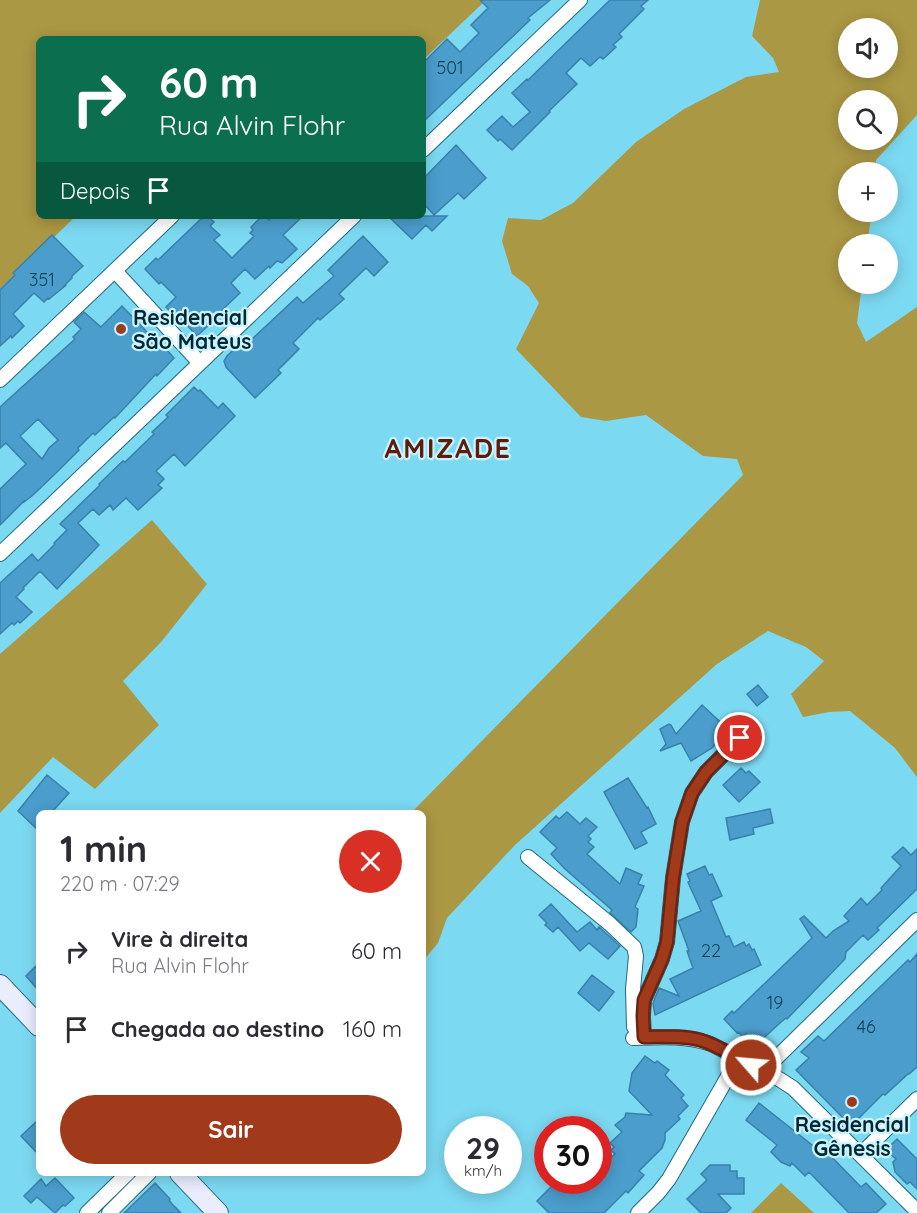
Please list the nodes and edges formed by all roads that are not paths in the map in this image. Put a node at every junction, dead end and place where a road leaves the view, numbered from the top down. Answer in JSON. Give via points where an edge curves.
{"nodes":[{"id":1,"x":580,"y":0,"type":"edge"},
{"id":2,"x":426,"y":147,"type":"edge"},
{"id":3,"x":169,"y":219,"type":"edge"},
{"id":4,"x":351,"y":219,"type":"edge"},
{"id":5,"x":115,"y":271,"type":"junction"},
{"id":6,"x":200,"y":363,"type":"junction"},
{"id":7,"x":0,"y":380,"type":"edge"},
{"id":8,"x":0,"y":554,"type":"edge"},
{"id":9,"x":740,"y":738,"type":"dead end"},
{"id":10,"x":528,"y":857,"type":"dead end"},
{"id":11,"x":917,"y":920,"type":"edge"},
{"id":12,"x":0,"y":985,"type":"edge"},
{"id":13,"x":36,"y":1023,"type":"edge"},
{"id":14,"x":637,"y":1038,"type":"junction"},
{"id":15,"x":738,"y":1059,"type":"junction"},
{"id":16,"x":763,"y":1071,"type":"junction"},
{"id":17,"x":917,"y":1099,"type":"edge"},
{"id":18,"x":861,"y":1154,"type":"junction"},
{"id":19,"x":125,"y":1176,"type":"edge"},
{"id":20,"x":146,"y":1176,"type":"edge"},
{"id":21,"x":183,"y":1176,"type":"edge"},
{"id":22,"x":917,"y":1211,"type":"edge"},
{"id":23,"x":87,"y":1213,"type":"edge"},
{"id":24,"x":109,"y":1213,"type":"edge"},
{"id":25,"x":218,"y":1213,"type":"edge"},
{"id":26,"x":638,"y":1213,"type":"edge"}],
"edges":[{"from":1,"to":2,"type":"street"},
{"from":3,"to":5,"type":"street"},
{"from":4,"to":6,"type":"street"},
{"from":5,"to":6,"type":"street"},
{"from":5,"to":7,"type":"street"},
{"from":6,"to":8,"type":"street"},
{"from":9,"to":14,"type":"street","via":[[701,779],[682,822],[667,942],[644,1000]]},
{"from":10,"to":14,"type":"street","via":[[634,947]]},
{"from":11,"to":16,"type":"street"},
{"from":12,"to":13,"type":"main road"},
{"from":14,"to":15,"type":"street","via":[[698,1039]]},
{"from":15,"to":16,"type":"street"},
{"from":15,"to":26,"type":"street","via":[[669,1179]]},
{"from":16,"to":18,"type":"street","via":[[793,1088]]},
{"from":17,"to":18,"type":"street"},
{"from":18,"to":22,"type":"street"},
{"from":19,"to":23,"type":"street"},
{"from":20,"to":24,"type":"street"},
{"from":21,"to":25,"type":"main road"}]}
